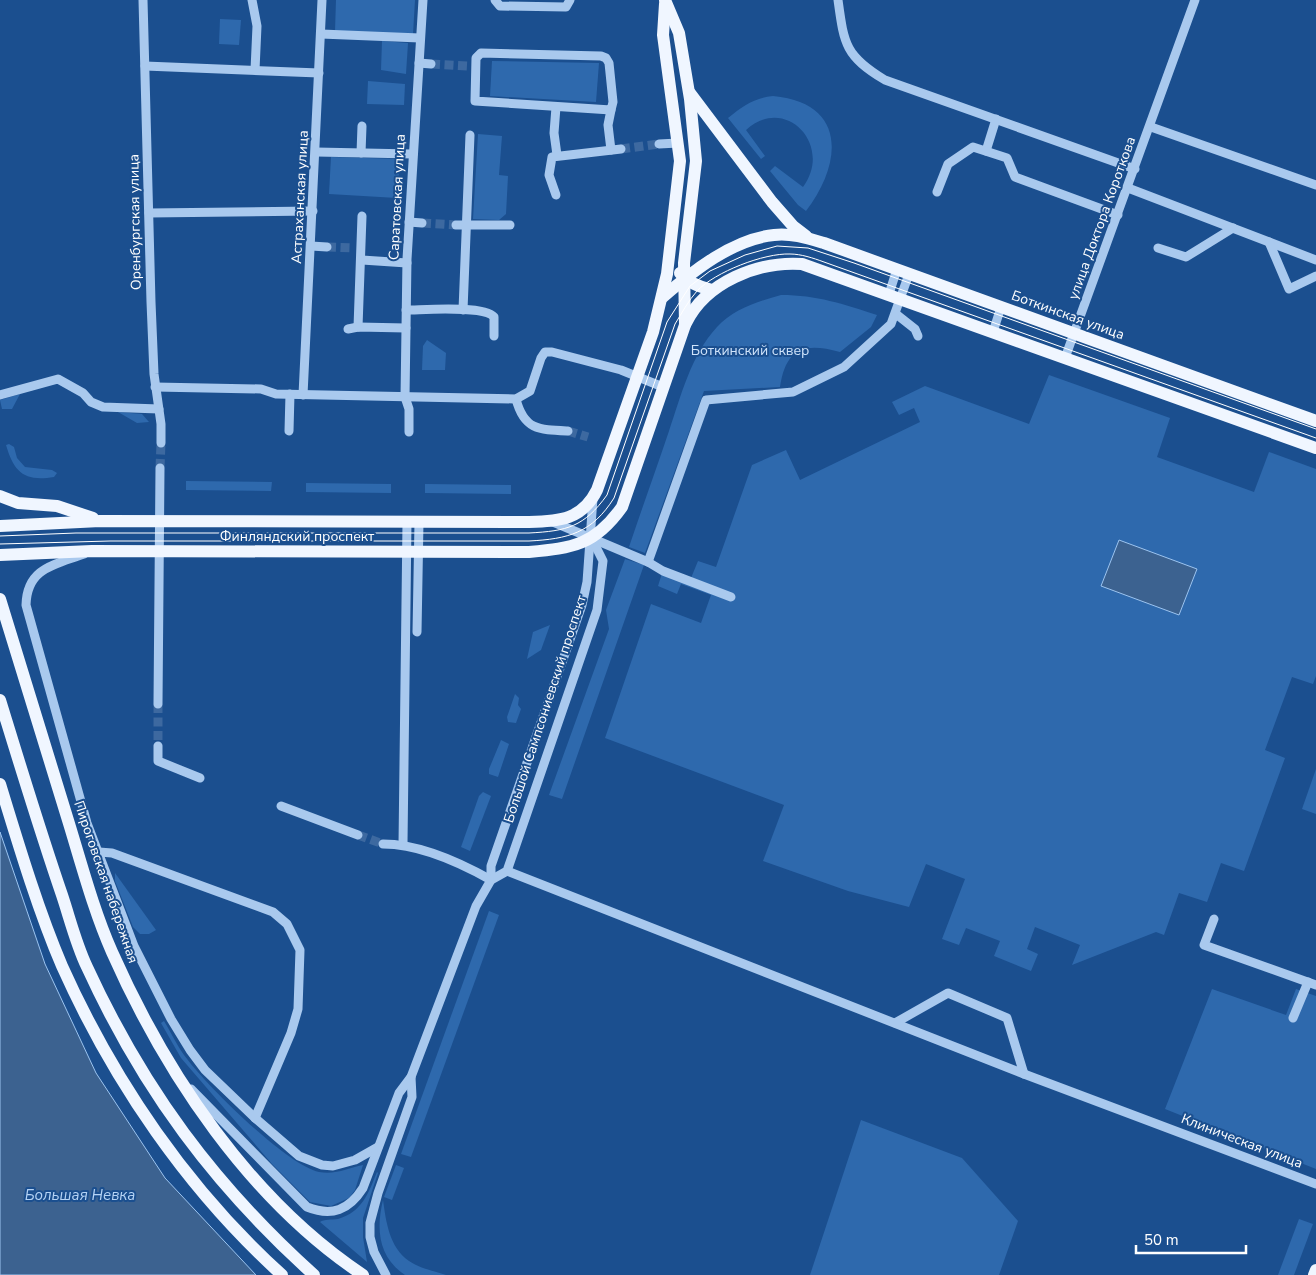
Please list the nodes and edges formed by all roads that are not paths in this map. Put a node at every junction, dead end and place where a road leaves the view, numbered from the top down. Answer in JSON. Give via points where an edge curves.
{"nodes":[{"id":1,"x":143,"y":0,"type":"edge"},
{"id":2,"x":252,"y":0,"type":"edge"},
{"id":3,"x":322,"y":0,"type":"edge"},
{"id":4,"x":423,"y":0,"type":"edge"},
{"id":5,"x":495,"y":0,"type":"edge"},
{"id":6,"x":570,"y":0,"type":"edge"},
{"id":7,"x":665,"y":0,"type":"edge"},
{"id":8,"x":838,"y":0,"type":"edge"},
{"id":9,"x":1195,"y":0,"type":"edge"},
{"id":10,"x":321,"y":34,"type":"junction"},
{"id":11,"x":420,"y":38,"type":"junction"},
{"id":12,"x":419,"y":63,"type":"junction"},
{"id":13,"x":431,"y":64,"type":"tunnel mouth"},
{"id":14,"x":145,"y":66,"type":"junction"},
{"id":15,"x":255,"y":70,"type":"junction"},
{"id":16,"x":319,"y":73,"type":"junction"},
{"id":17,"x":688,"y":88,"type":"junction"},
{"id":18,"x":556,"y":107,"type":"junction"},
{"id":19,"x":611,"y":110,"type":"junction"},
{"id":20,"x":996,"y":119,"type":"junction"},
{"id":21,"x":362,"y":126,"type":"dead end"},
{"id":22,"x":1151,"y":126,"type":"junction"},
{"id":23,"x":470,"y":135,"type":"dead end"},
{"id":24,"x":678,"y":143,"type":"junction"},
{"id":25,"x":659,"y":144,"type":"tunnel mouth"},
{"id":26,"x":621,"y":148,"type":"tunnel mouth"},
{"id":27,"x":611,"y":150,"type":"junction"},
{"id":28,"x":986,"y":151,"type":"junction"},
{"id":29,"x":316,"y":152,"type":"junction"},
{"id":30,"x":361,"y":153,"type":"junction"},
{"id":31,"x":413,"y":154,"type":"junction"},
{"id":32,"x":557,"y":155,"type":"junction"},
{"id":33,"x":1135,"y":169,"type":"junction"},
{"id":34,"x":1316,"y":185,"type":"edge"},
{"id":35,"x":1128,"y":188,"type":"junction"},
{"id":36,"x":937,"y":192,"type":"dead end"},
{"id":37,"x":556,"y":195,"type":"dead end"},
{"id":38,"x":312,"y":211,"type":"junction"},
{"id":39,"x":149,"y":213,"type":"junction"},
{"id":40,"x":1118,"y":215,"type":"junction"},
{"id":41,"x":362,"y":216,"type":"dead end"},
{"id":42,"x":409,"y":222,"type":"junction"},
{"id":43,"x":422,"y":223,"type":"tunnel mouth"},
{"id":44,"x":461,"y":225,"type":"junction"},
{"id":45,"x":510,"y":225,"type":"dead end"},
{"id":46,"x":1233,"y":228,"type":"junction"},
{"id":47,"x":811,"y":239,"type":"junction"},
{"id":48,"x":1269,"y":242,"type":"junction"},
{"id":49,"x":311,"y":246,"type":"junction"},
{"id":50,"x":327,"y":247,"type":"tunnel mouth"},
{"id":51,"x":1158,"y":248,"type":"dead end"},
{"id":52,"x":670,"y":256,"type":"junction"},
{"id":53,"x":362,"y":260,"type":"junction"},
{"id":54,"x":1316,"y":260,"type":"edge"},
{"id":55,"x":407,"y":263,"type":"junction"},
{"id":56,"x":903,"y":272,"type":"junction"},
{"id":57,"x":1316,"y":276,"type":"edge"},
{"id":58,"x":685,"y":278,"type":"junction"},
{"id":59,"x":712,"y":290,"type":"junction"},
{"id":60,"x":889,"y":294,"type":"junction"},
{"id":61,"x":663,"y":297,"type":"junction"},
{"id":62,"x":901,"y":299,"type":"junction"},
{"id":63,"x":1001,"y":307,"type":"junction"},
{"id":64,"x":406,"y":310,"type":"junction"},
{"id":65,"x":463,"y":310,"type":"junction"},
{"id":66,"x":896,"y":314,"type":"junction"},
{"id":67,"x":685,"y":325,"type":"junction"},
{"id":68,"x":358,"y":327,"type":"junction"},
{"id":69,"x":406,"y":328,"type":"junction"},
{"id":70,"x":348,"y":329,"type":"dead end"},
{"id":71,"x":993,"y":332,"type":"junction"},
{"id":72,"x":1074,"y":333,"type":"junction"},
{"id":73,"x":494,"y":336,"type":"dead end"},
{"id":74,"x":918,"y":336,"type":"dead end"},
{"id":75,"x":1066,"y":358,"type":"junction"},
{"id":76,"x":638,"y":377,"type":"junction"},
{"id":77,"x":155,"y":387,"type":"junction"},
{"id":78,"x":663,"y":387,"type":"junction"},
{"id":79,"x":290,"y":394,"type":"junction"},
{"id":80,"x":303,"y":394,"type":"junction"},
{"id":81,"x":0,"y":395,"type":"edge"},
{"id":82,"x":405,"y":396,"type":"junction"},
{"id":83,"x":516,"y":399,"type":"junction"},
{"id":84,"x":159,"y":409,"type":"junction"},
{"id":85,"x":1316,"y":421,"type":"edge"},
{"id":86,"x":289,"y":431,"type":"dead end"},
{"id":87,"x":568,"y":431,"type":"tunnel mouth"},
{"id":88,"x":409,"y":432,"type":"dead end"},
{"id":89,"x":161,"y":443,"type":"tunnel mouth"},
{"id":90,"x":1316,"y":448,"type":"edge"},
{"id":91,"x":160,"y":468,"type":"tunnel mouth"},
{"id":92,"x":0,"y":496,"type":"edge"},
{"id":93,"x":593,"y":498,"type":"junction"},
{"id":94,"x":100,"y":521,"type":"junction"},
{"id":95,"x":160,"y":521,"type":"junction"},
{"id":96,"x":413,"y":522,"type":"junction"},
{"id":97,"x":553,"y":522,"type":"junction"},
{"id":98,"x":0,"y":526,"type":"edge"},
{"id":99,"x":592,"y":539,"type":"junction"},
{"id":100,"x":92,"y":551,"type":"junction"},
{"id":101,"x":159,"y":551,"type":"junction"},
{"id":102,"x":413,"y":552,"type":"junction"},
{"id":103,"x":0,"y":555,"type":"edge"},
{"id":104,"x":648,"y":562,"type":"junction"},
{"id":105,"x":731,"y":597,"type":"dead end"},
{"id":106,"x":0,"y":599,"type":"edge"},
{"id":107,"x":418,"y":632,"type":"dead end"},
{"id":108,"x":0,"y":700,"type":"edge"},
{"id":109,"x":158,"y":704,"type":"tunnel mouth"},
{"id":110,"x":158,"y":746,"type":"tunnel mouth"},
{"id":111,"x":200,"y":778,"type":"dead end"},
{"id":112,"x":0,"y":784,"type":"edge"},
{"id":113,"x":281,"y":806,"type":"dead end"},
{"id":114,"x":358,"y":835,"type":"tunnel mouth"},
{"id":115,"x":383,"y":844,"type":"tunnel mouth"},
{"id":116,"x":403,"y":844,"type":"junction"},
{"id":117,"x":99,"y":852,"type":"junction"},
{"id":118,"x":507,"y":871,"type":"junction"},
{"id":119,"x":491,"y":880,"type":"junction"},
{"id":120,"x":1214,"y":919,"type":"dead end"},
{"id":121,"x":1312,"y":983,"type":"edge"},
{"id":122,"x":1293,"y":1018,"type":"dead end"},
{"id":123,"x":896,"y":1023,"type":"junction"},
{"id":124,"x":1024,"y":1074,"type":"junction"},
{"id":125,"x":412,"y":1077,"type":"junction"},
{"id":126,"x":180,"y":1078,"type":"junction"},
{"id":127,"x":255,"y":1118,"type":"junction"},
{"id":128,"x":378,"y":1147,"type":"junction"},
{"id":129,"x":1316,"y":1184,"type":"edge"},
{"id":130,"x":1316,"y":1270,"type":"edge"},
{"id":131,"x":282,"y":1275,"type":"edge"},
{"id":132,"x":314,"y":1275,"type":"edge"},
{"id":133,"x":363,"y":1275,"type":"edge"},
{"id":134,"x":386,"y":1275,"type":"edge"},
{"id":135,"x":1314,"y":1275,"type":"edge"}],
"edges":[{"from":1,"to":14,"type":"street","name":"Оренбургская улица"},
{"from":2,"to":15,"type":"street","via":[[257,26]]},
{"from":3,"to":10,"type":"street","name":"Астраханская улица"},
{"from":4,"to":11,"type":"street","name":"Саратовская улица"},
{"from":5,"to":6,"type":"street","via":[[500,6],[566,7]]},
{"from":7,"to":17,"type":"main road","via":[[679,33]]},
{"from":7,"to":24,"type":"main road","via":[[663,35]]},
{"from":8,"to":20,"type":"street","via":[[843,35],[851,54],[867,69],[885,80]]},
{"from":9,"to":22,"type":"street","name":"улица Доктора Короткова"},
{"from":10,"to":11,"type":"street"},
{"from":10,"to":16,"type":"street","name":"Астраханская улица"},
{"from":11,"to":12,"type":"street","name":"Саратовская улица"},
{"from":12,"to":13,"type":"street"},
{"from":12,"to":31,"type":"street","name":"Саратовская улица"},
{"from":14,"to":15,"type":"street"},
{"from":14,"to":39,"type":"street","name":"Оренбургская улица"},
{"from":15,"to":16,"type":"street"},
{"from":16,"to":29,"type":"street","name":"Астраханская улица"},
{"from":17,"to":47,"type":"main road","via":[[704,114],[772,202],[793,226]]},
{"from":17,"to":58,"type":"main road","via":[[696,161]]},
{"from":18,"to":19,"type":"street"},
{"from":18,"to":19,"type":"street","via":[[474,101],[471,66],[477,55],[601,56],[609,63]]},
{"from":18,"to":32,"type":"street","via":[[554,133]]},
{"from":19,"to":27,"type":"street","via":[[608,125]]},
{"from":20,"to":28,"type":"street"},
{"from":20,"to":33,"type":"street"},
{"from":21,"to":30,"type":"street"},
{"from":22,"to":33,"type":"street","name":"улица Доктора Короткова"},
{"from":22,"to":34,"type":"street"},
{"from":23,"to":44,"type":"street"},
{"from":24,"to":25,"type":"street"},
{"from":24,"to":52,"type":"main road"},
{"from":26,"to":27,"type":"street"},
{"from":27,"to":32,"type":"street"},
{"from":28,"to":36,"type":"street","via":[[973,147],[948,164]]},
{"from":28,"to":40,"type":"street","via":[[1007,158],[1015,177]]},
{"from":29,"to":30,"type":"street"},
{"from":29,"to":38,"type":"street","name":"Астраханская улица"},
{"from":30,"to":31,"type":"street"},
{"from":31,"to":42,"type":"street","name":"Саратовская улица"},
{"from":32,"to":37,"type":"street","via":[[550,161],[549,175]]},
{"from":33,"to":35,"type":"street","name":"улица Доктора Короткова"},
{"from":35,"to":40,"type":"street","name":"улица Доктора Короткова"},
{"from":35,"to":46,"type":"street"},
{"from":38,"to":39,"type":"street"},
{"from":38,"to":49,"type":"street","name":"Астраханская улица"},
{"from":39,"to":77,"type":"street","name":"Оренбургская улица"},
{"from":40,"to":72,"type":"street","name":"улица Доктора Короткова"},
{"from":41,"to":53,"type":"street","via":[[356,248]]},
{"from":42,"to":43,"type":"street"},
{"from":42,"to":55,"type":"street","name":"Саратовская улица"},
{"from":44,"to":45,"type":"street"},
{"from":44,"to":65,"type":"street"},
{"from":46,"to":48,"type":"street"},
{"from":46,"to":51,"type":"street","via":[[1186,257]]},
{"from":47,"to":56,"type":"main road","name":"Боткинская улица"},
{"from":47,"to":58,"type":"main road","via":[[784,234],[762,237],[720,255]]},
{"from":48,"to":54,"type":"street"},
{"from":48,"to":57,"type":"street","via":[[1289,289]]},
{"from":49,"to":50,"type":"street"},
{"from":49,"to":80,"type":"street","name":"Астраханская улица"},
{"from":52,"to":58,"type":"main road"},
{"from":52,"to":61,"type":"main road"},
{"from":53,"to":55,"type":"street"},
{"from":53,"to":68,"type":"street"},
{"from":55,"to":64,"type":"street","name":"Саратовская улица"},
{"from":56,"to":60,"type":"street"},
{"from":56,"to":62,"type":"street"},
{"from":56,"to":63,"type":"main road","name":"Боткинская улица"},
{"from":58,"to":59,"type":"main road"},
{"from":58,"to":61,"type":"main road"},
{"from":58,"to":67,"type":"main road"},
{"from":59,"to":60,"type":"main road","via":[[745,273],[770,265],[802,264]]},
{"from":59,"to":67,"type":"main road"},
{"from":60,"to":62,"type":"main road"},
{"from":61,"to":76,"type":"main road"},
{"from":62,"to":66,"type":"street"},
{"from":62,"to":71,"type":"main road"},
{"from":63,"to":71,"type":"street"},
{"from":63,"to":72,"type":"main road","name":"Боткинская улица"},
{"from":64,"to":65,"type":"street"},
{"from":64,"to":69,"type":"street","name":"Саратовская улица"},
{"from":65,"to":73,"type":"street","via":[[493,315]]},
{"from":66,"to":74,"type":"street"},
{"from":66,"to":104,"type":"street","via":[[891,324],[844,367],[793,392],[706,400]]},
{"from":67,"to":78,"type":"main road"},
{"from":68,"to":69,"type":"street"},
{"from":68,"to":70,"type":"street"},
{"from":69,"to":82,"type":"street","name":"Саратовская улица"},
{"from":71,"to":75,"type":"main road"},
{"from":72,"to":75,"type":"street","name":"улица Доктора Короткова"},
{"from":72,"to":85,"type":"main road","name":"Боткинская улица"},
{"from":75,"to":90,"type":"main road"},
{"from":76,"to":78,"type":"street"},
{"from":76,"to":83,"type":"street","via":[[545,352],[530,391]]},
{"from":76,"to":93,"type":"main road"},
{"from":77,"to":79,"type":"street","via":[[261,389]]},
{"from":77,"to":84,"type":"street","name":"Оренбургская улица"},
{"from":78,"to":99,"type":"main road","via":[[622,507]]},
{"from":79,"to":80,"type":"street"},
{"from":79,"to":86,"type":"street"},
{"from":80,"to":82,"type":"street"},
{"from":81,"to":84,"type":"street","via":[[58,379],[83,393],[96,405]]},
{"from":82,"to":83,"type":"street"},
{"from":82,"to":88,"type":"street","name":"Саратовская улица"},
{"from":83,"to":87,"type":"street","via":[[520,414],[529,425]]},
{"from":84,"to":89,"type":"street","name":"Оренбургская улица"},
{"from":91,"to":95,"type":"street"},
{"from":92,"to":94,"type":"main road","via":[[18,504],[57,506]]},
{"from":93,"to":97,"type":"main road","name":"Финляндский проспект","via":[[575,514]]},
{"from":93,"to":99,"type":"street"},
{"from":94,"to":95,"type":"main road","name":"Финляндский проспект"},
{"from":94,"to":98,"type":"main road","name":"Финляндский проспект"},
{"from":95,"to":96,"type":"main road","name":"Финляндский проспект"},
{"from":95,"to":101,"type":"street"},
{"from":96,"to":97,"type":"main road","name":"Финляндский проспект"},
{"from":96,"to":102,"type":"street"},
{"from":97,"to":99,"type":"street"},
{"from":99,"to":102,"type":"main road","name":"Финляндский проспект","via":[[566,549],[529,552]]},
{"from":99,"to":104,"type":"street"},
{"from":99,"to":118,"type":"street","name":"Большой Сампсониевский проспект","via":[[603,561],[597,610]]},
{"from":99,"to":119,"type":"street","name":"Большой Сампсониевский проспект","via":[[582,605],[491,866]]},
{"from":100,"to":101,"type":"main road","name":"Финляндский проспект"},
{"from":100,"to":103,"type":"main road","name":"Финляндский проспект"},
{"from":100,"to":117,"type":"street","via":[[38,572],[26,592],[26,605],[87,823]]},
{"from":101,"to":102,"type":"main road","name":"Финляндский проспект"},
{"from":101,"to":109,"type":"street"},
{"from":102,"to":107,"type":"street"},
{"from":102,"to":116,"type":"street"},
{"from":104,"to":105,"type":"street"},
{"from":106,"to":126,"type":"main road","name":"Пироговская набережная","via":[[111,950],[149,1027]]},
{"from":108,"to":132,"type":"main road","via":[[86,965],[123,1041],[164,1107],[203,1160],[280,1244]]},
{"from":110,"to":111,"type":"street","via":[[158,761]]},
{"from":112,"to":131,"type":"main road","via":[[62,965],[122,1081],[176,1161],[206,1198]]},
{"from":113,"to":114,"type":"street"},
{"from":115,"to":116,"type":"street"},
{"from":116,"to":119,"type":"street","via":[[468,867]]},
{"from":117,"to":127,"type":"street","via":[[134,946],[171,1019],[206,1070]]},
{"from":117,"to":127,"type":"street","via":[[112,853],[272,912],[287,924],[300,950],[298,1009],[286,1048]]},
{"from":118,"to":119,"type":"street"},
{"from":118,"to":123,"type":"street","name":"Клиническая улица"},
{"from":119,"to":125,"type":"street","name":"Большой Сампсониевский проспект","via":[[476,906]]},
{"from":120,"to":121,"type":"street","via":[[1204,945]]},
{"from":121,"to":122,"type":"street"},
{"from":123,"to":124,"type":"street","name":"Клиническая улица"},
{"from":123,"to":124,"type":"street","via":[[948,993],[1007,1018]]},
{"from":124,"to":129,"type":"street","name":"Клиническая улица"},
{"from":125,"to":128,"type":"street","via":[[399,1093]]},
{"from":125,"to":134,"type":"street","via":[[412,1097],[370,1223],[374,1252]]},
{"from":126,"to":128,"type":"street","via":[[240,1136],[298,1200],[320,1212],[333,1212],[355,1201],[364,1188]]},
{"from":126,"to":133,"type":"main road","name":"Пироговская набережная","via":[[224,1145],[295,1221]]},
{"from":127,"to":128,"type":"street","via":[[299,1156],[322,1165],[345,1164]]},
{"from":130,"to":135,"type":"main road"}]}
